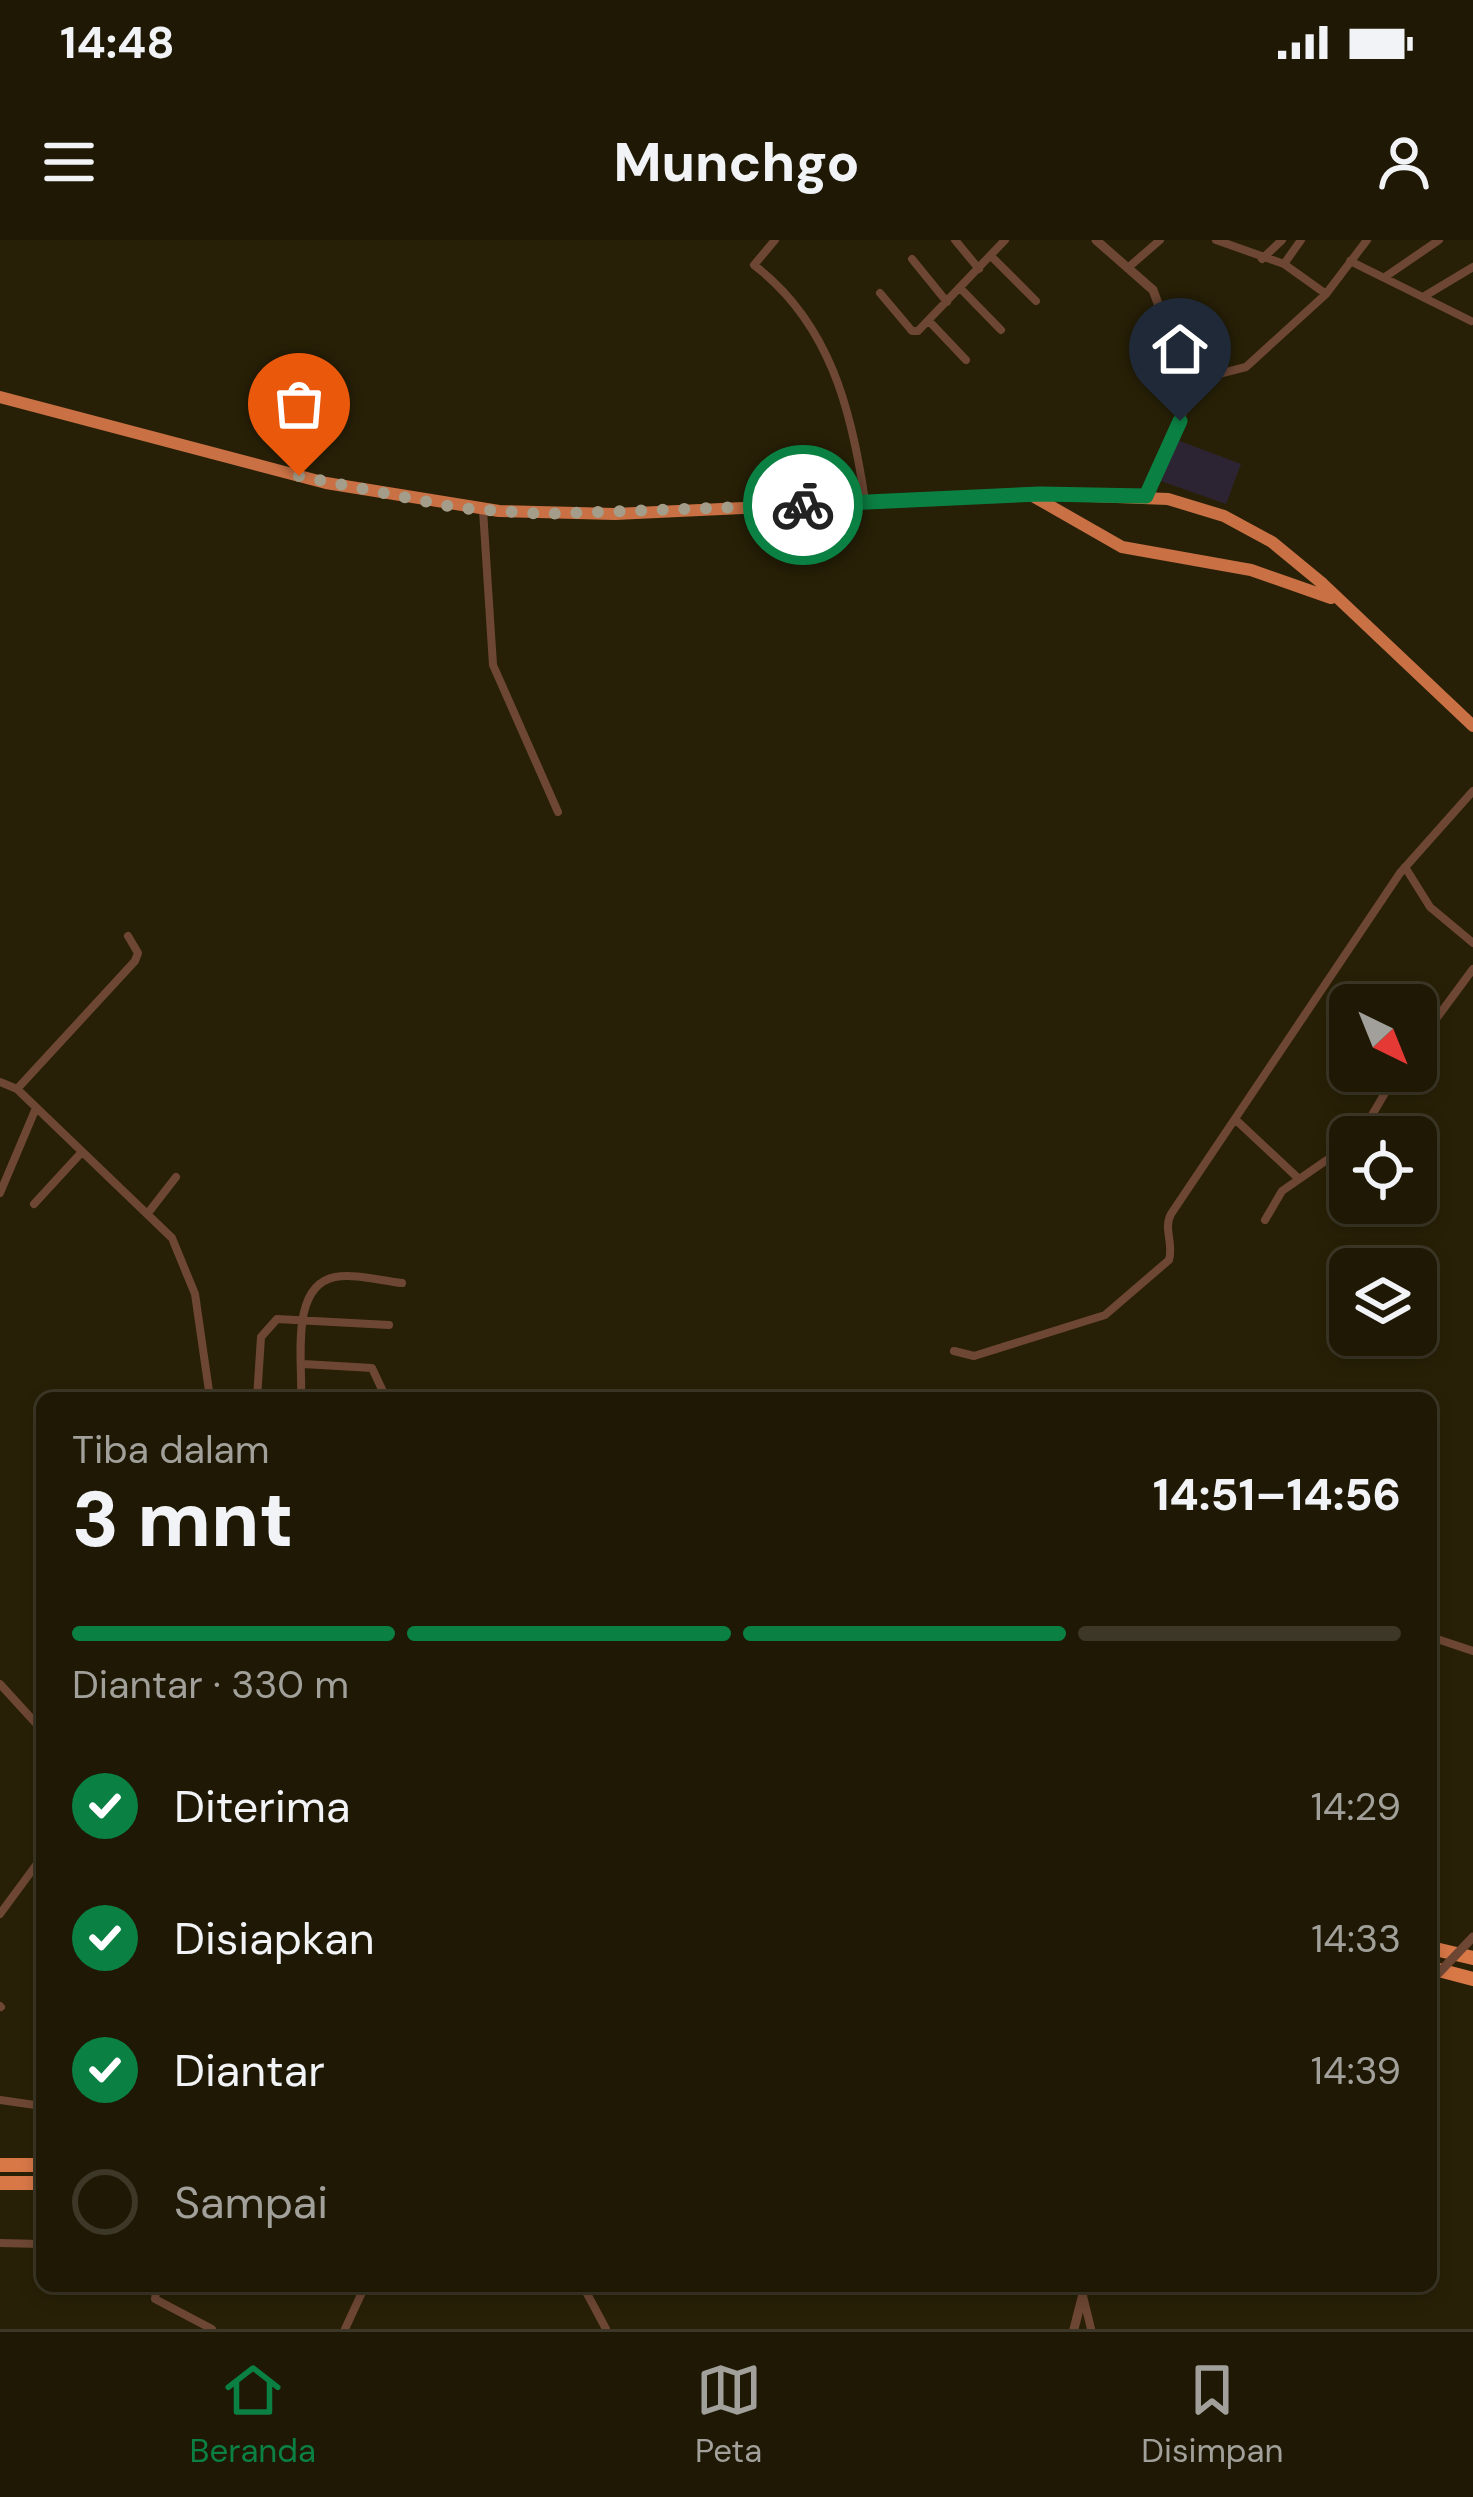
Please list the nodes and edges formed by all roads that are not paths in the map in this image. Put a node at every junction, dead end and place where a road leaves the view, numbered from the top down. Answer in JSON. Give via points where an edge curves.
{"nodes":[{"id":1,"x":775,"y":240,"type":"edge"},
{"id":2,"x":956,"y":240,"type":"edge"},
{"id":3,"x":1005,"y":240,"type":"edge"},
{"id":4,"x":1096,"y":240,"type":"edge"},
{"id":5,"x":1160,"y":240,"type":"edge"},
{"id":6,"x":1216,"y":240,"type":"edge"},
{"id":7,"x":1282,"y":240,"type":"edge"},
{"id":8,"x":1300,"y":240,"type":"edge"},
{"id":9,"x":1367,"y":240,"type":"edge"},
{"id":10,"x":1439,"y":240,"type":"edge"},
{"id":11,"x":992,"y":256,"type":"junction"},
{"id":12,"x":912,"y":259,"type":"dead end"},
{"id":13,"x":1262,"y":259,"type":"junction"},
{"id":14,"x":1350,"y":261,"type":"junction"},
{"id":15,"x":1283,"y":264,"type":"junction"},
{"id":16,"x":1130,"y":266,"type":"junction"},
{"id":17,"x":1473,"y":267,"type":"edge"},
{"id":18,"x":979,"y":269,"type":"junction"},
{"id":19,"x":1384,"y":277,"type":"junction"},
{"id":20,"x":960,"y":288,"type":"junction"},
{"id":21,"x":880,"y":293,"type":"dead end"},
{"id":22,"x":1326,"y":294,"type":"junction"},
{"id":23,"x":1422,"y":298,"type":"junction"},
{"id":24,"x":1036,"y":301,"type":"dead end"},
{"id":25,"x":947,"y":302,"type":"junction"},
{"id":26,"x":1471,"y":320,"type":"edge"},
{"id":27,"x":929,"y":321,"type":"junction"},
{"id":28,"x":1001,"y":330,"type":"dead end"},
{"id":29,"x":966,"y":360,"type":"dead end"},
{"id":30,"x":1187,"y":382,"type":"junction"},
{"id":31,"x":0,"y":397,"type":"edge"},
{"id":32,"x":1030,"y":495,"type":"junction"},
{"id":33,"x":1146,"y":496,"type":"junction"},
{"id":34,"x":865,"y":502,"type":"junction"},
{"id":35,"x":483,"y":510,"type":"junction"},
{"id":36,"x":1343,"y":603,"type":"junction"},
{"id":37,"x":1473,"y":727,"type":"edge"},
{"id":38,"x":1473,"y":791,"type":"edge"},
{"id":39,"x":558,"y":812,"type":"dead end"},
{"id":40,"x":1405,"y":867,"type":"junction"},
{"id":41,"x":128,"y":936,"type":"dead end"},
{"id":42,"x":1473,"y":943,"type":"edge"},
{"id":43,"x":1473,"y":969,"type":"edge"},
{"id":44,"x":1437,"y":1018,"type":"edge"},
{"id":45,"x":0,"y":1082,"type":"edge"},
{"id":46,"x":17,"y":1089,"type":"junction"},
{"id":47,"x":36,"y":1108,"type":"junction"},
{"id":48,"x":1236,"y":1120,"type":"junction"},
{"id":49,"x":81,"y":1153,"type":"junction"},
{"id":50,"x":1329,"y":1158,"type":"edge"},
{"id":51,"x":176,"y":1177,"type":"dead end"},
{"id":52,"x":1299,"y":1179,"type":"junction"},
{"id":53,"x":0,"y":1193,"type":"edge"},
{"id":54,"x":34,"y":1204,"type":"dead end"},
{"id":55,"x":148,"y":1213,"type":"junction"},
{"id":56,"x":1265,"y":1220,"type":"dead end"},
{"id":57,"x":402,"y":1283,"type":"dead end"},
{"id":58,"x":304,"y":1320,"type":"junction"},
{"id":59,"x":389,"y":1325,"type":"dead end"},
{"id":60,"x":954,"y":1351,"type":"dead end"},
{"id":61,"x":303,"y":1364,"type":"junction"},
{"id":62,"x":209,"y":1392,"type":"edge"},
{"id":63,"x":258,"y":1392,"type":"edge"},
{"id":64,"x":301,"y":1392,"type":"edge"},
{"id":65,"x":383,"y":1392,"type":"edge"},
{"id":66,"x":1437,"y":1639,"type":"edge"},
{"id":67,"x":1473,"y":1651,"type":"edge"},
{"id":68,"x":0,"y":1684,"type":"edge"},
{"id":69,"x":36,"y":1723,"type":"edge"},
{"id":70,"x":36,"y":1865,"type":"edge"},
{"id":71,"x":0,"y":1914,"type":"edge"},
{"id":72,"x":1473,"y":1937,"type":"edge"},
{"id":73,"x":1437,"y":1949,"type":"edge"},
{"id":74,"x":1473,"y":1958,"type":"edge"},
{"id":75,"x":1437,"y":1970,"type":"edge"},
{"id":76,"x":1437,"y":1976,"type":"edge"},
{"id":77,"x":1473,"y":1979,"type":"edge"},
{"id":78,"x":0,"y":2100,"type":"edge"},
{"id":79,"x":36,"y":2105,"type":"edge"},
{"id":80,"x":0,"y":2165,"type":"edge"},
{"id":81,"x":36,"y":2165,"type":"edge"},
{"id":82,"x":0,"y":2183,"type":"edge"},
{"id":83,"x":36,"y":2183,"type":"edge"},
{"id":84,"x":0,"y":2243,"type":"edge"},
{"id":85,"x":36,"y":2244,"type":"edge"},
{"id":86,"x":156,"y":2292,"type":"edge"},
{"id":87,"x":362,"y":2292,"type":"edge"},
{"id":88,"x":587,"y":2292,"type":"edge"},
{"id":89,"x":1084,"y":2292,"type":"edge"},
{"id":90,"x":1084,"y":2292,"type":"edge"},
{"id":91,"x":212,"y":2329,"type":"edge"},
{"id":92,"x":345,"y":2329,"type":"edge"},
{"id":93,"x":606,"y":2329,"type":"edge"},
{"id":94,"x":1073,"y":2329,"type":"edge"},
{"id":95,"x":1091,"y":2329,"type":"edge"}],
"edges":[{"from":1,"to":34,"type":"street","via":[[754,265],[826,348]]},
{"from":2,"to":18,"type":"street"},
{"from":3,"to":11,"type":"street"},
{"from":4,"to":16,"type":"street"},
{"from":5,"to":16,"type":"street"},
{"from":6,"to":13,"type":"street"},
{"from":7,"to":13,"type":"street"},
{"from":8,"to":15,"type":"street"},
{"from":9,"to":14,"type":"street"},
{"from":10,"to":19,"type":"street"},
{"from":11,"to":18,"type":"street"},
{"from":11,"to":24,"type":"street"},
{"from":12,"to":25,"type":"street"},
{"from":13,"to":15,"type":"street"},
{"from":14,"to":19,"type":"street"},
{"from":14,"to":22,"type":"street"},
{"from":15,"to":22,"type":"street"},
{"from":16,"to":30,"type":"street","via":[[1153,290]]},
{"from":17,"to":23,"type":"street"},
{"from":18,"to":20,"type":"street"},
{"from":19,"to":23,"type":"street"},
{"from":20,"to":25,"type":"street"},
{"from":20,"to":28,"type":"street"},
{"from":21,"to":27,"type":"street","via":[[915,332]]},
{"from":22,"to":30,"type":"street","via":[[1246,367]]},
{"from":23,"to":26,"type":"street"},
{"from":25,"to":27,"type":"street"},
{"from":27,"to":29,"type":"street"},
{"from":30,"to":33,"type":"street","via":[[1185,407]]},
{"from":31,"to":35,"type":"highway","via":[[326,483]]},
{"from":32,"to":33,"type":"highway"},
{"from":32,"to":34,"type":"highway"},
{"from":32,"to":36,"type":"highway","via":[[1121,548],[1251,569]]},
{"from":33,"to":36,"type":"highway","via":[[1260,533]]},
{"from":34,"to":35,"type":"highway","via":[[589,514]]},
{"from":35,"to":39,"type":"street","via":[[493,665]]},
{"from":36,"to":37,"type":"highway"},
{"from":38,"to":40,"type":"street"},
{"from":40,"to":42,"type":"street","via":[[1430,907]]},
{"from":40,"to":48,"type":"street"},
{"from":41,"to":46,"type":"street","via":[[135,961]]},
{"from":43,"to":44,"type":"street"},
{"from":45,"to":46,"type":"street"},
{"from":46,"to":47,"type":"street"},
{"from":47,"to":49,"type":"street"},
{"from":47,"to":53,"type":"street"},
{"from":48,"to":52,"type":"street"},
{"from":48,"to":60,"type":"street","via":[[1168,1219],[1169,1260],[1128,1298],[1038,1339],[974,1356]]},
{"from":49,"to":54,"type":"street"},
{"from":49,"to":55,"type":"street"},
{"from":50,"to":52,"type":"street"},
{"from":51,"to":55,"type":"street"},
{"from":52,"to":56,"type":"street"},
{"from":55,"to":62,"type":"street","via":[[172,1238],[188,1273]]},
{"from":57,"to":58,"type":"street","via":[[331,1277],[308,1295]]},
{"from":58,"to":59,"type":"street"},
{"from":58,"to":61,"type":"street"},
{"from":58,"to":63,"type":"street","via":[[278,1319],[265,1329]]},
{"from":61,"to":64,"type":"street"},
{"from":61,"to":65,"type":"street","via":[[373,1368]]},
{"from":66,"to":67,"type":"street"},
{"from":68,"to":69,"type":"street"},
{"from":70,"to":71,"type":"street"},
{"from":72,"to":76,"type":"street","bridge":true},
{"from":73,"to":74,"type":"highway"},
{"from":75,"to":77,"type":"highway"},
{"from":78,"to":79,"type":"street"},
{"from":80,"to":81,"type":"highway"},
{"from":82,"to":83,"type":"highway"},
{"from":84,"to":85,"type":"street"},
{"from":86,"to":91,"type":"street","via":[[155,2299]]},
{"from":87,"to":92,"type":"street"},
{"from":88,"to":93,"type":"street"},
{"from":89,"to":94,"type":"street"},
{"from":90,"to":95,"type":"street"}]}
